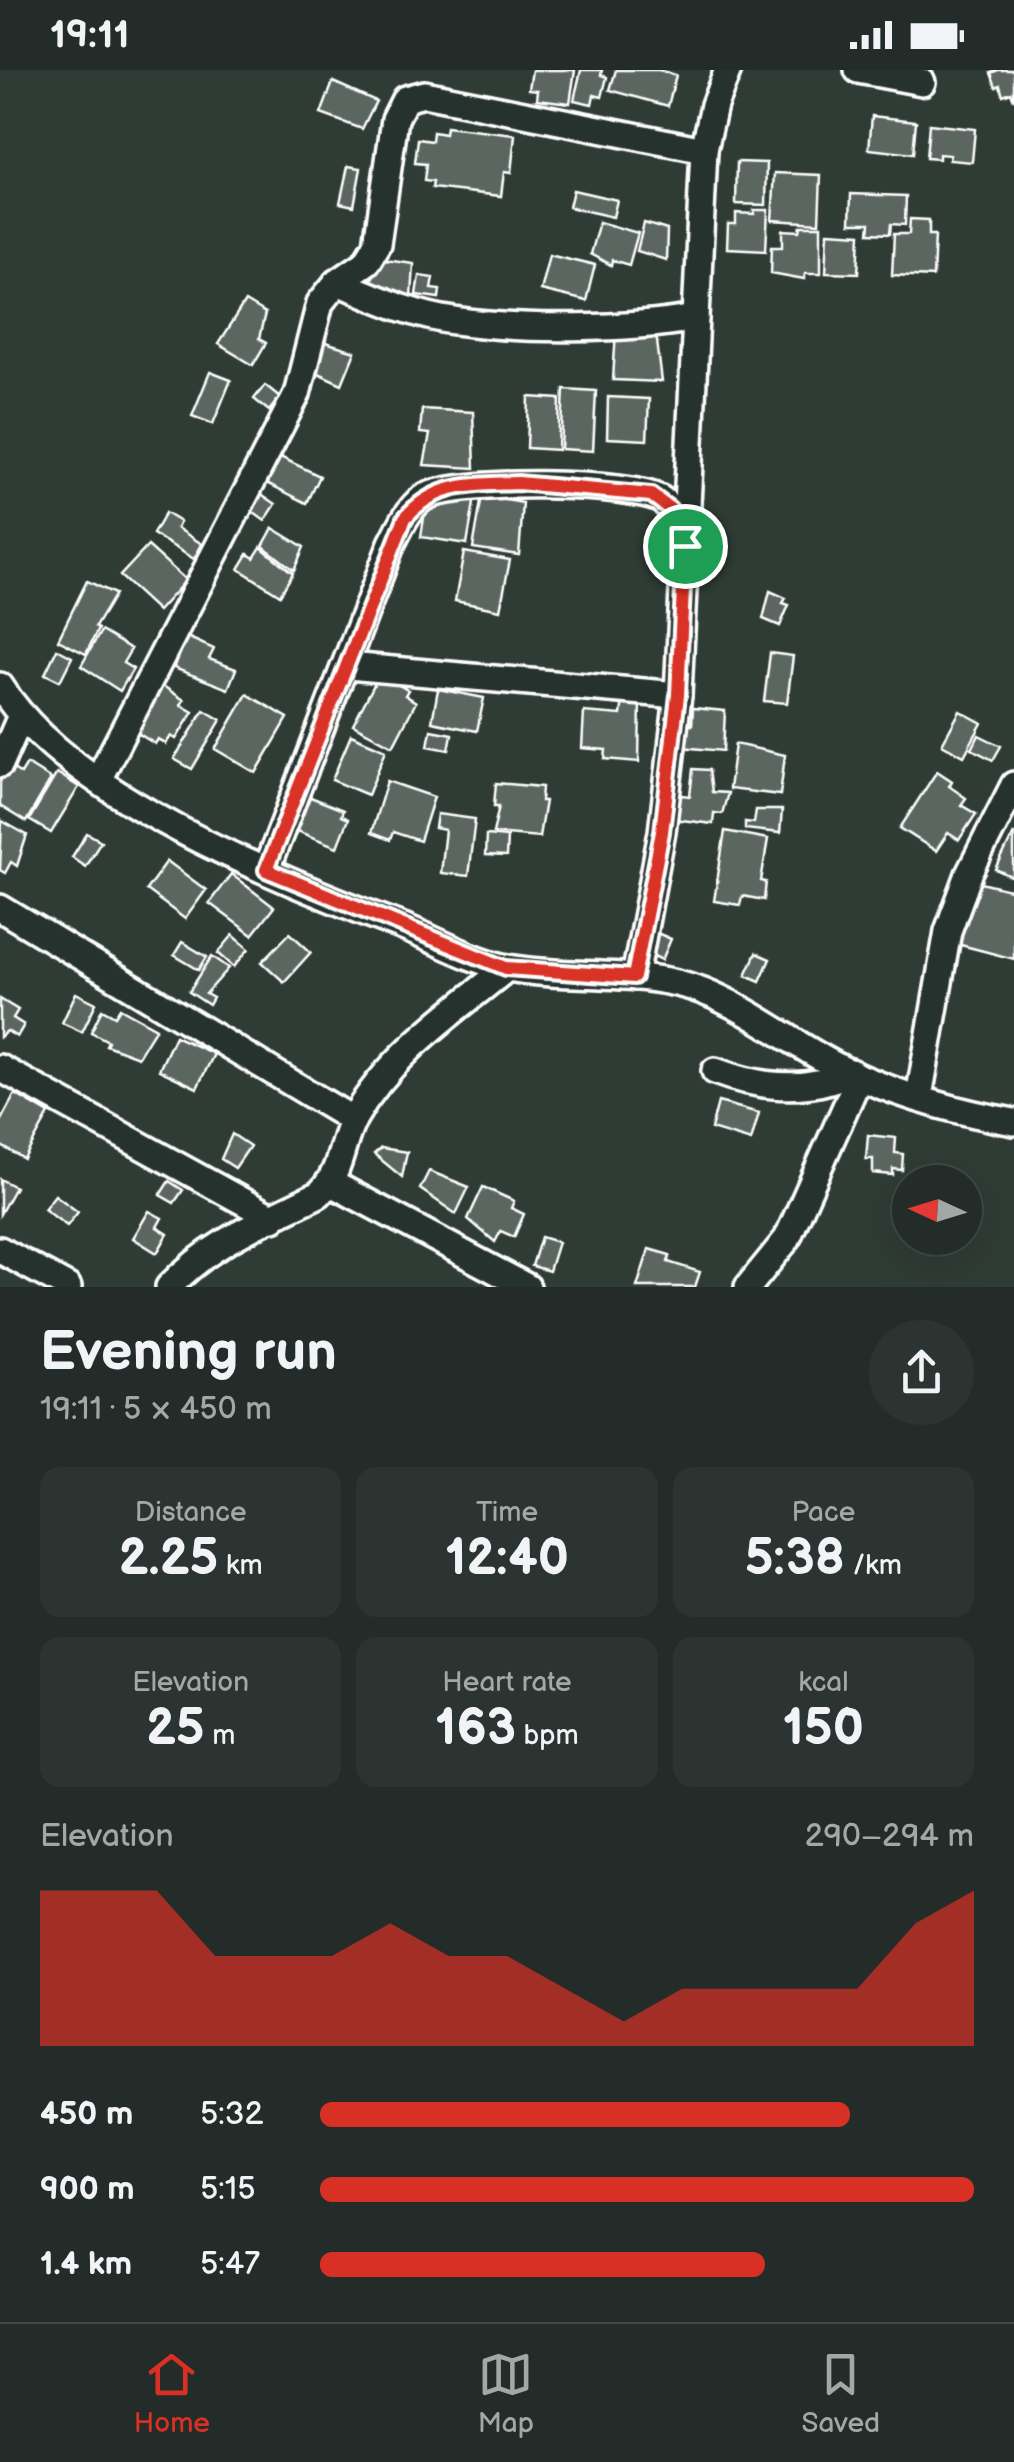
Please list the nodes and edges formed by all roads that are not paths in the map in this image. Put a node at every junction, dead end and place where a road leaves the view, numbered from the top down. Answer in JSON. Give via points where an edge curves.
{"nodes":[{"id":1,"x":728,"y":70,"type":"edge"},
{"id":2,"x":858,"y":70,"type":"edge"},
{"id":3,"x":922,"y":82,"type":"dead end"},
{"id":4,"x":704,"y":150,"type":"junction"},
{"id":5,"x":337,"y":282,"type":"junction"},
{"id":6,"x":696,"y":318,"type":"junction"},
{"id":7,"x":685,"y":546,"type":"junction"},
{"id":8,"x":348,"y":666,"type":"junction"},
{"id":9,"x":0,"y":686,"type":"edge"},
{"id":10,"x":678,"y":695,"type":"junction"},
{"id":11,"x":20,"y":718,"type":"junction"},
{"id":12,"x":0,"y":764,"type":"edge"},
{"id":13,"x":99,"y":778,"type":"junction"},
{"id":14,"x":1014,"y":785,"type":"edge"},
{"id":15,"x":266,"y":870,"type":"junction"},
{"id":16,"x":0,"y":908,"type":"edge"},
{"id":17,"x":506,"y":968,"type":"junction"},
{"id":18,"x":634,"y":977,"type":"junction"},
{"id":19,"x":0,"y":1068,"type":"edge"},
{"id":20,"x":715,"y":1071,"type":"dead end"},
{"id":21,"x":855,"y":1075,"type":"junction"},
{"id":22,"x":919,"y":1097,"type":"junction"},
{"id":23,"x":353,"y":1120,"type":"junction"},
{"id":24,"x":1014,"y":1122,"type":"edge"},
{"id":25,"x":331,"y":1183,"type":"junction"},
{"id":26,"x":273,"y":1218,"type":"junction"},
{"id":27,"x":0,"y":1250,"type":"edge"},
{"id":28,"x":68,"y":1287,"type":"edge"},
{"id":29,"x":169,"y":1287,"type":"edge"},
{"id":30,"x":527,"y":1287,"type":"edge"},
{"id":31,"x":748,"y":1287,"type":"edge"}],
"edges":[{"from":1,"to":4,"type":"street"},
{"from":2,"to":3,"type":"street"},
{"from":4,"to":5,"type":"street","via":[[413,94],[394,119],[377,244],[366,262]]},
{"from":4,"to":6,"type":"street"},
{"from":5,"to":6,"type":"street","via":[[454,322],[651,326]]},
{"from":5,"to":13,"type":"street","via":[[320,304],[297,394]]},
{"from":6,"to":7,"type":"street"},
{"from":7,"to":8,"type":"street","via":[[670,509],[651,495],[518,483],[439,491],[421,499],[392,543]]},
{"from":7,"to":10,"type":"street"},
{"from":8,"to":10,"type":"street"},
{"from":8,"to":15,"type":"street"},
{"from":9,"to":11,"type":"street"},
{"from":10,"to":18,"type":"street","via":[[662,832]]},
{"from":11,"to":12,"type":"street"},
{"from":11,"to":13,"type":"street"},
{"from":13,"to":15,"type":"street","via":[[171,826]]},
{"from":14,"to":22,"type":"street","via":[[948,930]]},
{"from":15,"to":17,"type":"street"},
{"from":16,"to":23,"type":"street"},
{"from":17,"to":18,"type":"street"},
{"from":17,"to":23,"type":"street","via":[[419,1038]]},
{"from":18,"to":21,"type":"street","via":[[701,990]]},
{"from":19,"to":26,"type":"street"},
{"from":20,"to":21,"type":"street","via":[[753,1083],[802,1086]]},
{"from":21,"to":22,"type":"street"},
{"from":21,"to":31,"type":"street","via":[[787,1239]]},
{"from":22,"to":24,"type":"street"},
{"from":23,"to":25,"type":"street"},
{"from":25,"to":26,"type":"street"},
{"from":25,"to":30,"type":"street"},
{"from":26,"to":29,"type":"street","via":[[192,1262]]},
{"from":27,"to":28,"type":"street"}]}
